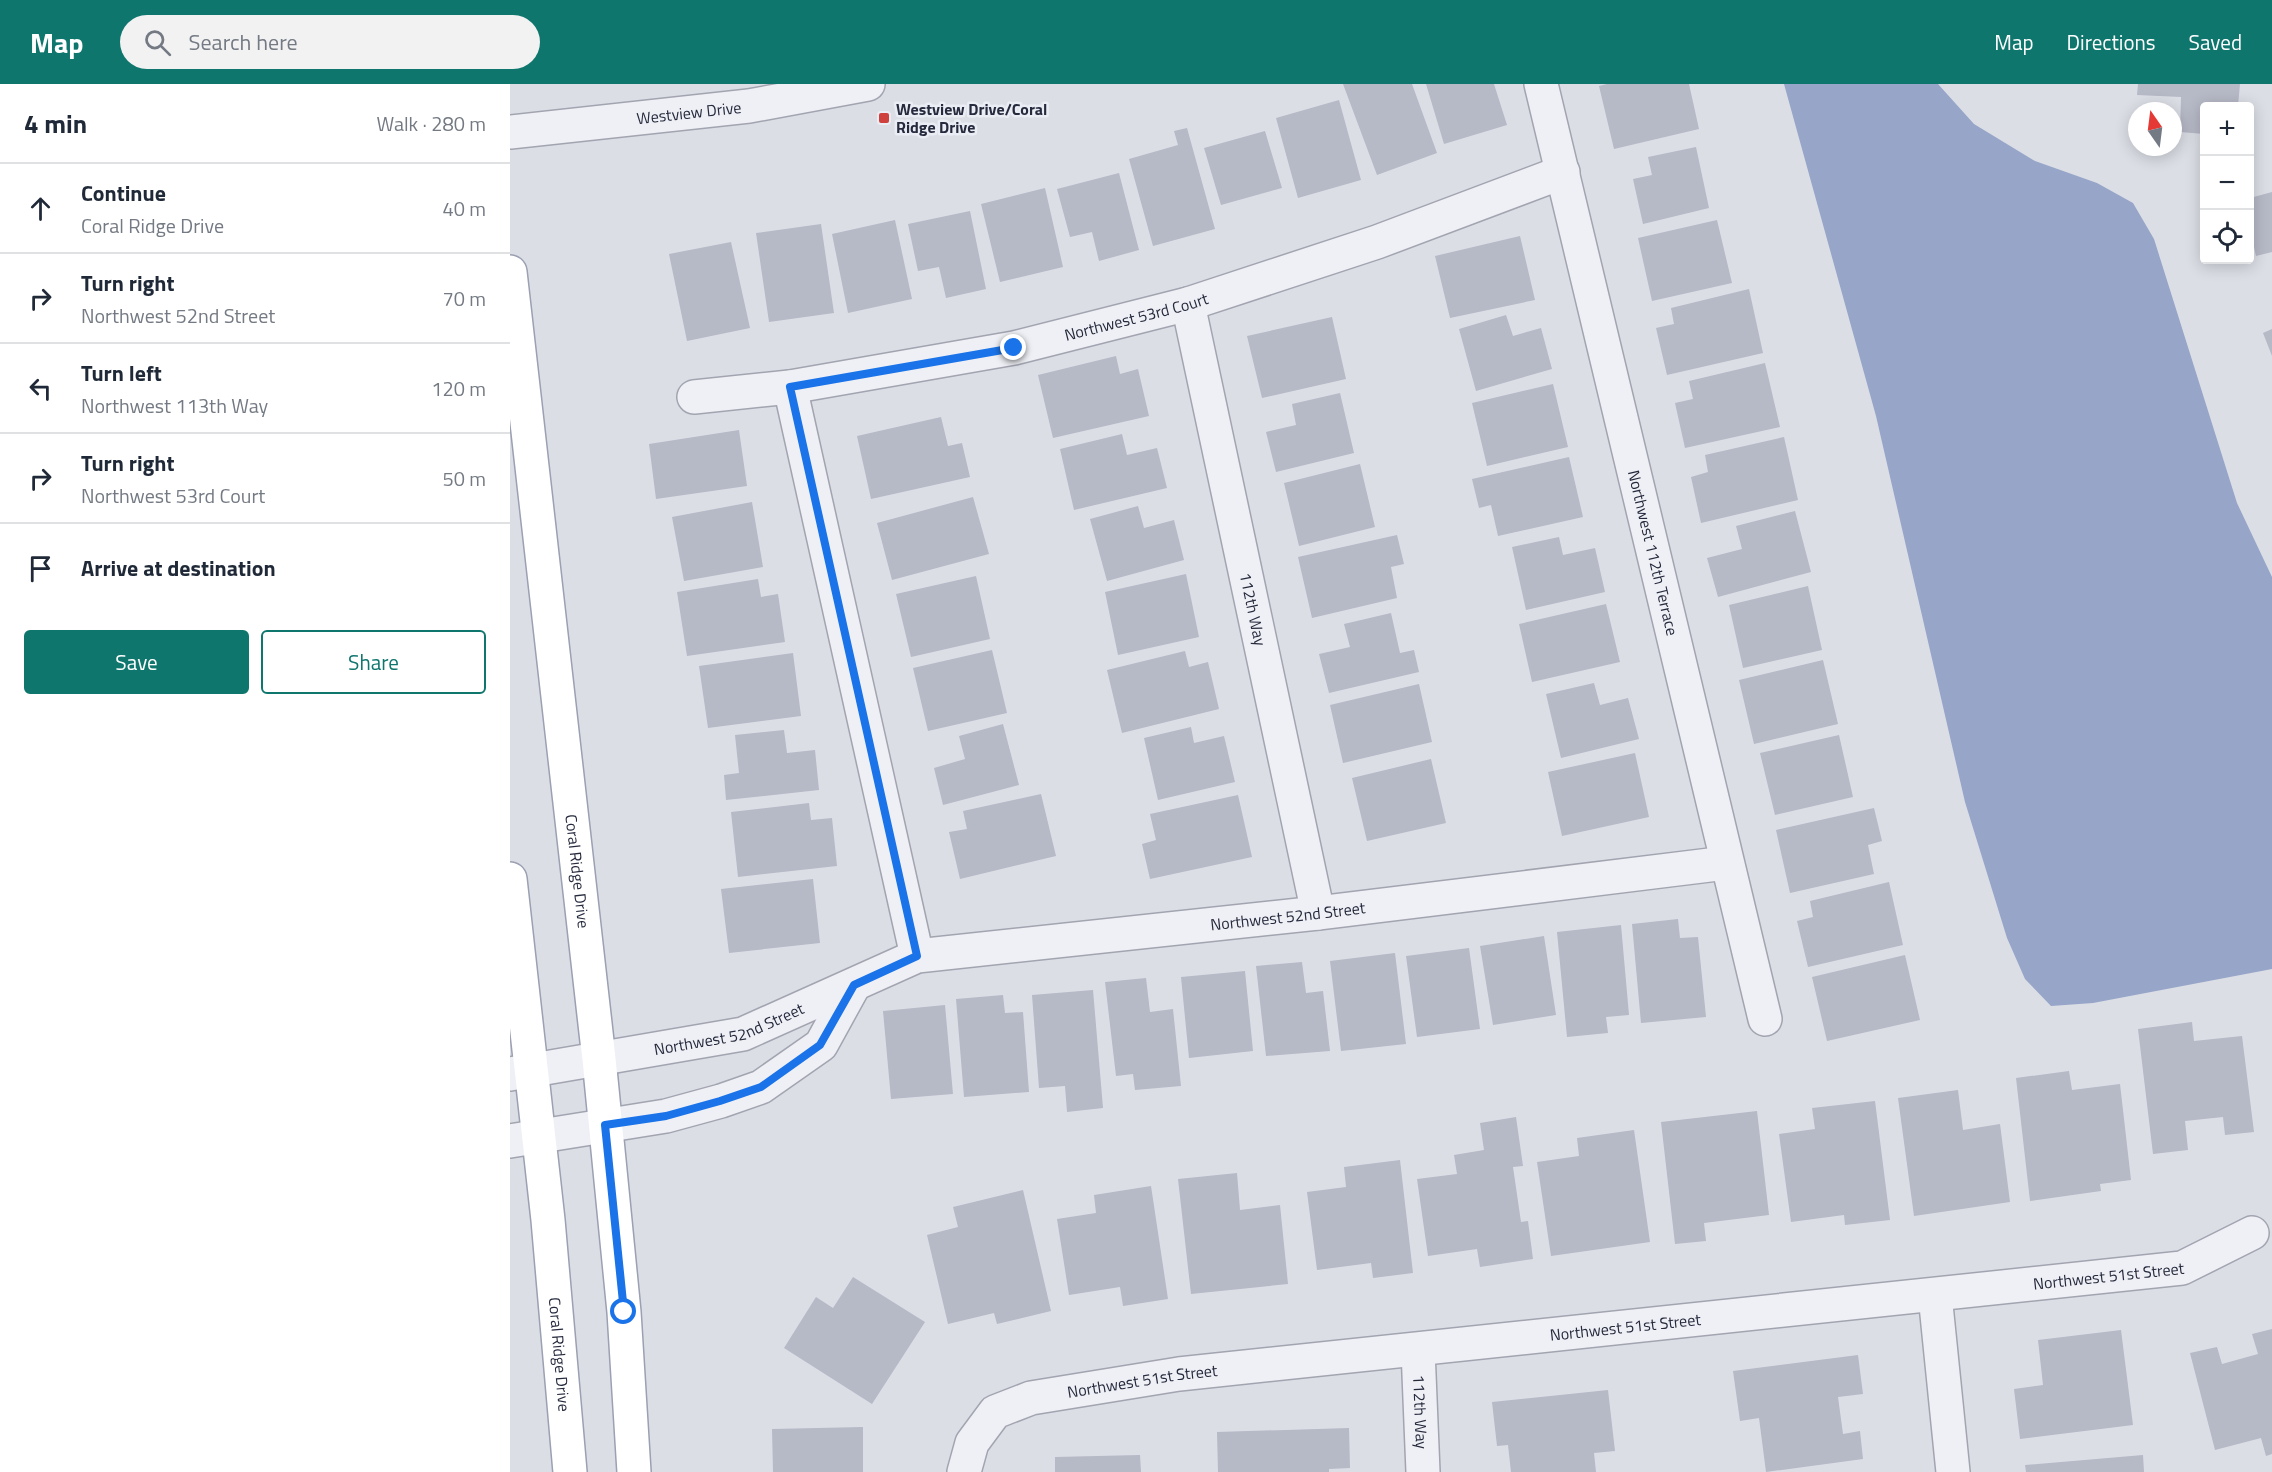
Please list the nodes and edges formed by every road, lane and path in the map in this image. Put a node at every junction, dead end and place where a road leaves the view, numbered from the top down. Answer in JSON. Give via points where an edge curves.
{"nodes":[{"id":1,"x":868,"y":84,"type":"edge"},
{"id":2,"x":1541,"y":84,"type":"edge"},
{"id":3,"x":510,"y":132,"type":"edge"},
{"id":4,"x":1563,"y":172,"type":"junction"},
{"id":5,"x":510,"y":272,"type":"edge"},
{"id":6,"x":1188,"y":304,"type":"junction"},
{"id":7,"x":790,"y":387,"type":"junction"},
{"id":8,"x":694,"y":397,"type":"dead end"},
{"id":9,"x":1726,"y":863,"type":"junction"},
{"id":10,"x":510,"y":879,"type":"edge"},
{"id":11,"x":1318,"y":913,"type":"junction"},
{"id":12,"x":917,"y":956,"type":"junction"},
{"id":13,"x":854,"y":985,"type":"junction"},
{"id":14,"x":1765,"y":1019,"type":"dead end"},
{"id":15,"x":743,"y":1034,"type":"junction"},
{"id":16,"x":599,"y":1059,"type":"junction"},
{"id":17,"x":521,"y":1073,"type":"edge"},
{"id":18,"x":761,"y":1087,"type":"junction"},
{"id":19,"x":605,"y":1125,"type":"junction"},
{"id":20,"x":525,"y":1139,"type":"edge"},
{"id":21,"x":2252,"y":1233,"type":"dead end"},
{"id":22,"x":1935,"y":1295,"type":"junction"},
{"id":23,"x":1418,"y":1350,"type":"junction"},
{"id":24,"x":570,"y":1472,"type":"edge"},
{"id":25,"x":634,"y":1472,"type":"edge"},
{"id":26,"x":964,"y":1472,"type":"edge"},
{"id":27,"x":1423,"y":1472,"type":"edge"},
{"id":28,"x":1953,"y":1472,"type":"edge"}],
"edges":[{"from":1,"to":3,"type":"street","name":"Westview Drive","via":[[749,106]]},
{"from":2,"to":4,"type":"street","name":"Northwest 112th Terrace"},
{"from":4,"to":6,"type":"street","name":"Northwest 53rd Court","via":[[1377,242]]},
{"from":4,"to":9,"type":"street","name":"Northwest 112th Terrace"},
{"from":5,"to":16,"type":"main road","name":"Coral Ridge Drive"},
{"from":6,"to":7,"type":"street","name":"Northwest 53rd Court","via":[[1014,348]]},
{"from":6,"to":11,"type":"street","name":"112th Way"},
{"from":7,"to":8,"type":"street","name":"Northwest 53rd Court"},
{"from":7,"to":12,"type":"street"},
{"from":9,"to":11,"type":"street","name":"Northwest 52nd Street"},
{"from":9,"to":14,"type":"street","name":"Northwest 112th Terrace"},
{"from":10,"to":17,"type":"main road","name":"Coral Ridge Drive"},
{"from":11,"to":12,"type":"street","name":"Northwest 52nd Street"},
{"from":12,"to":13,"type":"street","name":"Northwest 52nd Street"},
{"from":13,"to":15,"type":"street","name":"Northwest 52nd Street"},
{"from":13,"to":18,"type":"street","via":[[820,1045]]},
{"from":15,"to":16,"type":"street","name":"Northwest 52nd Street"},
{"from":15,"to":18,"type":"street"},
{"from":16,"to":17,"type":"street","name":"Northwest 52nd Street"},
{"from":16,"to":19,"type":"main road","name":"Coral Ridge Drive"},
{"from":17,"to":20,"type":"main road","name":"Coral Ridge Drive"},
{"from":18,"to":19,"type":"street","via":[[666,1116]]},
{"from":19,"to":20,"type":"street"},
{"from":19,"to":25,"type":"main road","name":"Coral Ridge Drive","via":[[624,1312]]},
{"from":20,"to":24,"type":"main road","name":"Coral Ridge Drive","via":[[560,1341]]},
{"from":21,"to":22,"type":"street","name":"Northwest 51st Street","via":[[2182,1268]]},
{"from":22,"to":23,"type":"street","name":"Northwest 51st Street"},
{"from":22,"to":28,"type":"street"},
{"from":23,"to":26,"type":"street","name":"Northwest 51st Street","via":[[1179,1374],[1031,1398],[995,1412],[972,1443]]},
{"from":23,"to":27,"type":"street","name":"112th Way"}]}
